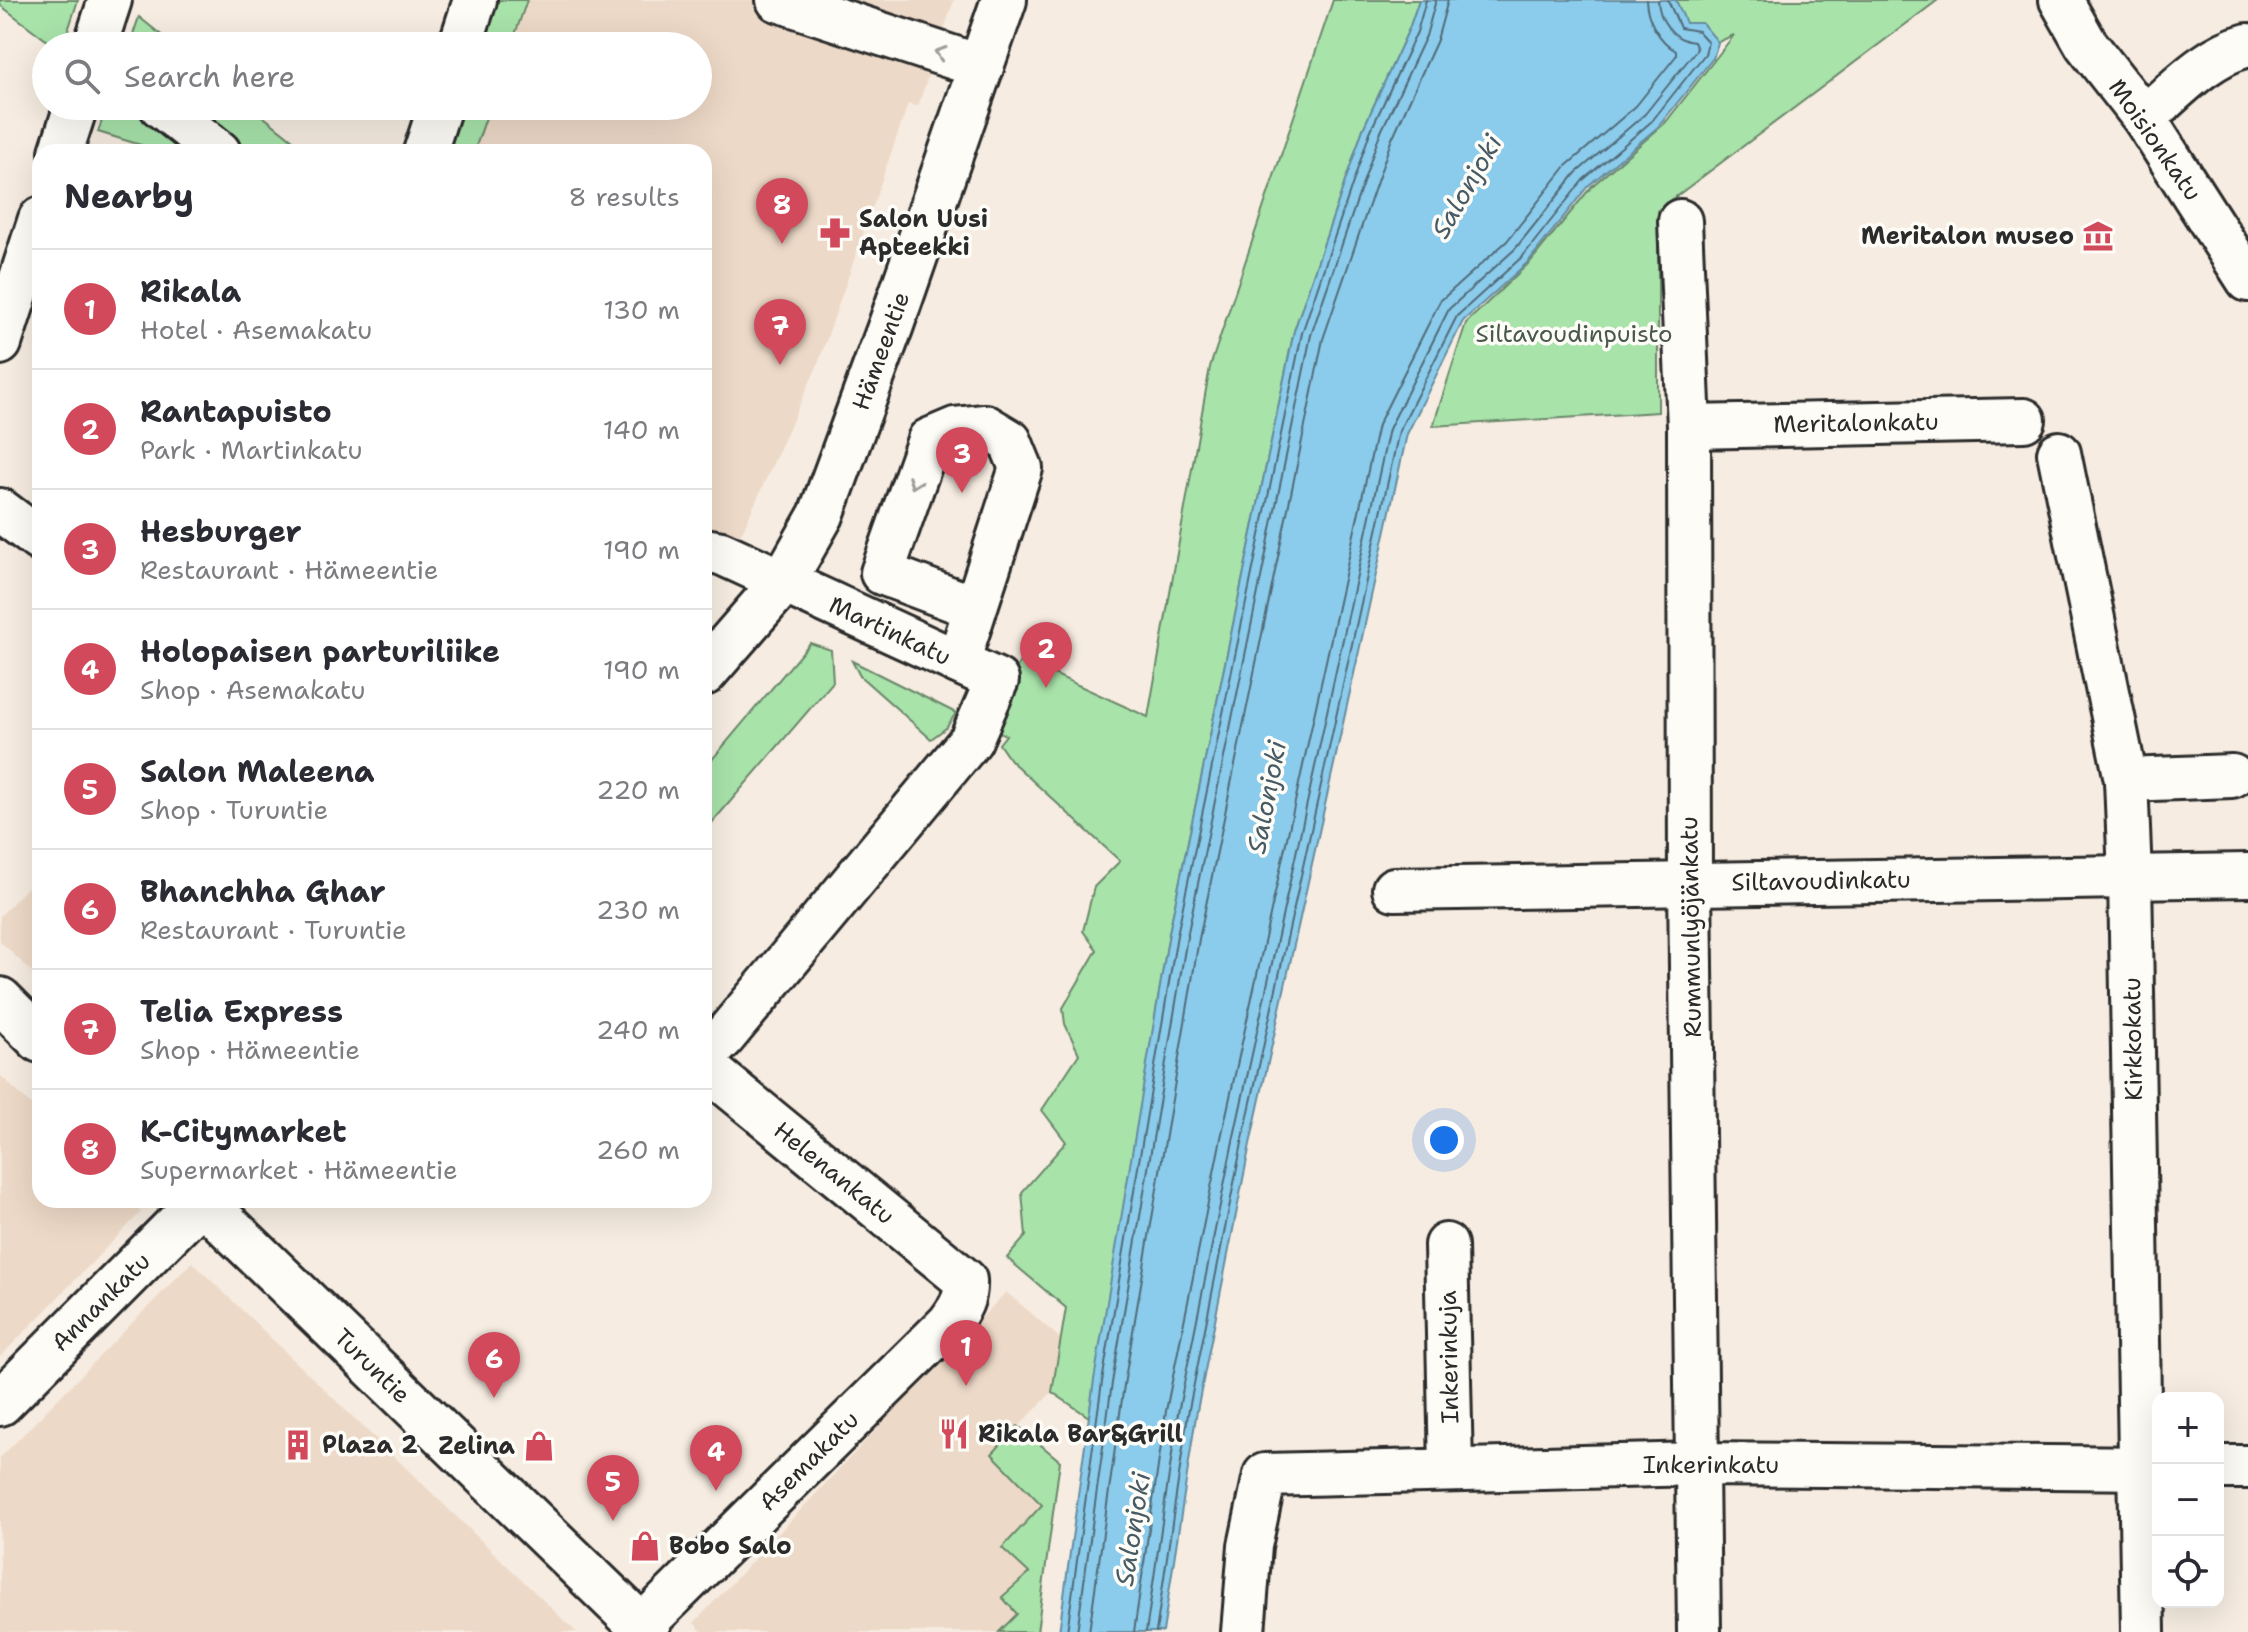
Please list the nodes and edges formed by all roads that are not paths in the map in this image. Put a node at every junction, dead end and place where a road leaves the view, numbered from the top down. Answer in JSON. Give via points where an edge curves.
{"nodes":[{"id":1,"x":110,"y":0,"type":"edge"},
{"id":2,"x":475,"y":0,"type":"edge"},
{"id":3,"x":778,"y":0,"type":"edge"},
{"id":4,"x":1004,"y":0,"type":"edge"},
{"id":5,"x":2061,"y":0,"type":"edge"},
{"id":6,"x":100,"y":32,"type":"edge"},
{"id":7,"x":465,"y":32,"type":"edge"},
{"id":8,"x":2248,"y":45,"type":"edge"},
{"id":9,"x":982,"y":67,"type":"junction"},
{"id":10,"x":2144,"y":118,"type":"junction"},
{"id":11,"x":71,"y":120,"type":"edge"},
{"id":12,"x":179,"y":120,"type":"edge"},
{"id":13,"x":435,"y":120,"type":"edge"},
{"id":14,"x":64,"y":144,"type":"edge"},
{"id":15,"x":209,"y":144,"type":"edge"},
{"id":16,"x":428,"y":144,"type":"edge"},
{"id":17,"x":1680,"y":221,"type":"dead end"},
{"id":18,"x":32,"y":244,"type":"edge"},
{"id":19,"x":2248,"y":280,"type":"edge"},
{"id":20,"x":0,"y":343,"type":"edge"},
{"id":21,"x":2024,"y":420,"type":"dead end"},
{"id":22,"x":1689,"y":427,"type":"junction"},
{"id":23,"x":2059,"y":453,"type":"dead end"},
{"id":24,"x":0,"y":510,"type":"edge"},
{"id":25,"x":32,"y":534,"type":"edge"},
{"id":26,"x":712,"y":551,"type":"edge"},
{"id":27,"x":783,"y":582,"type":"junction"},
{"id":28,"x":975,"y":608,"type":"junction"},
{"id":29,"x":958,"y":662,"type":"junction"},
{"id":30,"x":712,"y":664,"type":"edge"},
{"id":31,"x":2232,"y":776,"type":"dead end"},
{"id":32,"x":2126,"y":780,"type":"junction"},
{"id":33,"x":2248,"y":875,"type":"edge"},
{"id":34,"x":2130,"y":876,"type":"junction"},
{"id":35,"x":1690,"y":883,"type":"junction"},
{"id":36,"x":1394,"y":889,"type":"dead end"},
{"id":37,"x":0,"y":1000,"type":"edge"},
{"id":38,"x":32,"y":1032,"type":"edge"},
{"id":39,"x":712,"y":1049,"type":"edge"},
{"id":40,"x":712,"y":1073,"type":"edge"},
{"id":41,"x":194,"y":1208,"type":"edge"},
{"id":42,"x":210,"y":1208,"type":"edge"},
{"id":43,"x":1446,"y":1245,"type":"dead end"},
{"id":44,"x":965,"y":1280,"type":"joint"},
{"id":45,"x":0,"y":1403,"type":"edge"},
{"id":46,"x":1698,"y":1464,"type":"junction"},
{"id":47,"x":2224,"y":1467,"type":"edge"},
{"id":48,"x":2248,"y":1467,"type":"edge"},
{"id":49,"x":1451,"y":1468,"type":"junction"},
{"id":50,"x":2150,"y":1468,"type":"edge"},
{"id":51,"x":641,"y":1630,"type":"edge"},
{"id":52,"x":1243,"y":1632,"type":"edge"},
{"id":53,"x":1699,"y":1632,"type":"edge"},
{"id":54,"x":2143,"y":1632,"type":"edge"}],
"edges":[{"from":1,"to":6,"type":"street"},
{"from":2,"to":7,"type":"street"},
{"from":9,"to":3,"type":"street","one_way":true},
{"from":4,"to":9,"type":"main road","name":"Hämeentie"},
{"from":5,"to":10,"type":"street","name":"Moisionkatu","via":[[2086,44]]},
{"from":8,"to":10,"type":"street","via":[[2198,70]]},
{"from":9,"to":27,"type":"main road","name":"Hämeentie","via":[[821,515]]},
{"from":10,"to":19,"type":"street","name":"Moisionkatu"},
{"from":11,"to":14,"type":"street"},
{"from":12,"to":15,"type":"street"},
{"from":13,"to":16,"type":"street"},
{"from":17,"to":22,"type":"street","name":"Rummunlyöjänkatu"},
{"from":18,"to":20,"type":"street"},
{"from":21,"to":22,"type":"street","name":"Meritalonkatu"},
{"from":22,"to":35,"type":"street","name":"Rummunlyöjänkatu"},
{"from":23,"to":32,"type":"street","name":"Kirkkokatu"},
{"from":24,"to":25,"type":"street"},
{"from":26,"to":27,"type":"street","name":"Martinkatu"},
{"from":27,"to":29,"type":"street","name":"Martinkatu"},
{"from":27,"to":30,"type":"main road","name":"Hämeentie"},
{"from":28,"to":28,"type":"street","one_way":true,"via":[[1021,468],[1010,441],[985,426],[955,429],[929,440],[882,573]]},
{"from":28,"to":29,"type":"street"},
{"from":29,"to":39,"type":"street","name":"Martinkatu","via":[[997,680],[971,740]]},
{"from":31,"to":32,"type":"street"},
{"from":32,"to":34,"type":"street","name":"Kirkkokatu"},
{"from":33,"to":34,"type":"street","name":"Siltavoudinkatu"},
{"from":34,"to":35,"type":"street","name":"Siltavoudinkatu"},
{"from":34,"to":50,"type":"street","name":"Kirkkokatu"},
{"from":35,"to":36,"type":"street","name":"Siltavoudinkatu"},
{"from":35,"to":46,"type":"street","name":"Rummunlyöjänkatu"},
{"from":37,"to":38,"type":"main road"},
{"from":40,"to":44,"type":"street","name":"Helenankatu"},
{"from":41,"to":45,"type":"main road","name":"Annankatu"},
{"from":42,"to":51,"type":"main road","name":"Turuntie"},
{"from":43,"to":49,"type":"street","name":"Inkerinkuja"},
{"from":44,"to":51,"type":"street","name":"Asemakatu","via":[[963,1303],[949,1323]]},
{"from":46,"to":49,"type":"street","name":"Inkerinkatu"},
{"from":46,"to":50,"type":"street","name":"Inkerinkatu"},
{"from":46,"to":53,"type":"street","name":"Rummunlyöjänkatu"},
{"from":47,"to":48,"type":"street"},
{"from":49,"to":52,"type":"street","name":"Inkerinkatu","via":[[1265,1475],[1250,1546]]},
{"from":50,"to":54,"type":"street","name":"Kirkkokatu"}]}
